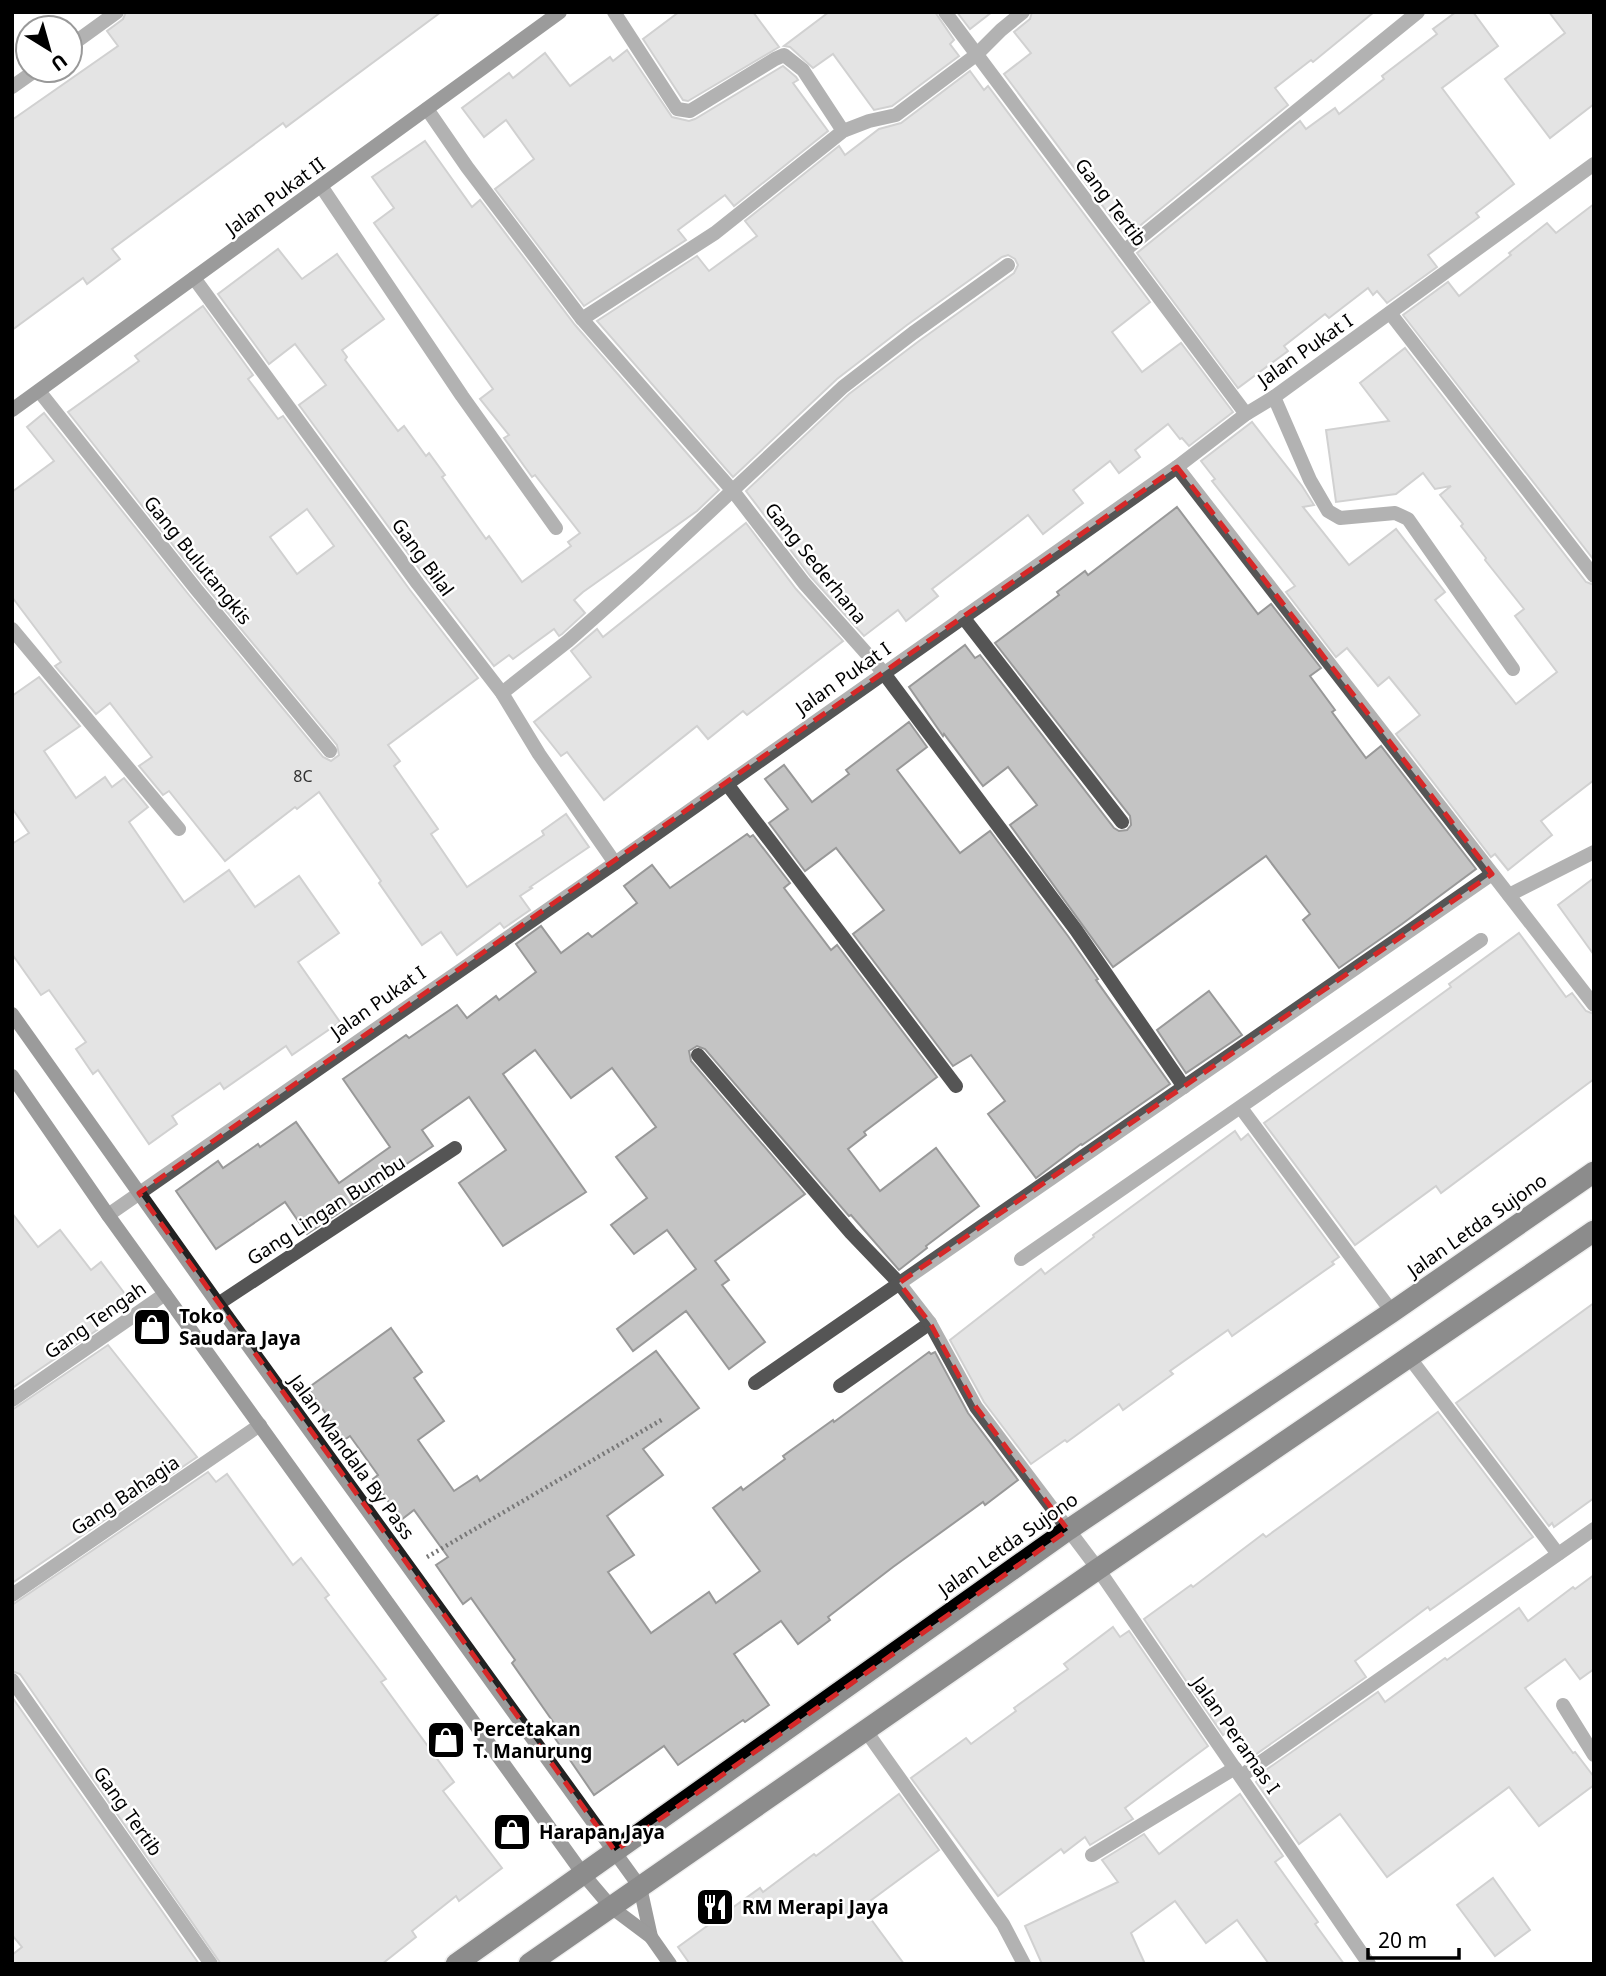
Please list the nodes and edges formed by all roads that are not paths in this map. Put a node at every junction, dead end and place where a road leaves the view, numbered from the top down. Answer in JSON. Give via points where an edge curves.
{"nodes":[{"id":1,"x":117,"y":12,"type":"edge"},
{"id":2,"x":560,"y":12,"type":"edge"},
{"id":3,"x":614,"y":12,"type":"edge"},
{"id":4,"x":945,"y":12,"type":"edge"},
{"id":5,"x":1023,"y":12,"type":"edge"},
{"id":6,"x":1418,"y":12,"type":"edge"},
{"id":7,"x":84,"y":36,"type":"edge"},
{"id":8,"x":976,"y":55,"type":"junction"},
{"id":9,"x":427,"y":109,"type":"junction"},
{"id":10,"x":843,"y":131,"type":"junction"},
{"id":11,"x":1594,"y":164,"type":"edge"},
{"id":12,"x":321,"y":186,"type":"junction"},
{"id":13,"x":1124,"y":251,"type":"junction"},
{"id":14,"x":1008,"y":265,"type":"dead end"},
{"id":15,"x":194,"y":278,"type":"junction"},
{"id":16,"x":1390,"y":313,"type":"junction"},
{"id":17,"x":582,"y":319,"type":"junction"},
{"id":18,"x":39,"y":391,"type":"junction"},
{"id":19,"x":1274,"y":397,"type":"junction"},
{"id":20,"x":12,"y":410,"type":"edge"},
{"id":21,"x":1246,"y":414,"type":"junction"},
{"id":22,"x":1177,"y":467,"type":"junction"},
{"id":23,"x":733,"y":491,"type":"junction"},
{"id":24,"x":556,"y":528,"type":"dead end"},
{"id":25,"x":1594,"y":576,"type":"edge"},
{"id":26,"x":963,"y":617,"type":"junction"},
{"id":27,"x":12,"y":629,"type":"edge"},
{"id":28,"x":1513,"y":669,"type":"dead end"},
{"id":29,"x":883,"y":672,"type":"junction"},
{"id":30,"x":502,"y":693,"type":"junction"},
{"id":31,"x":330,"y":751,"type":"dead end"},
{"id":32,"x":727,"y":784,"type":"junction"},
{"id":33,"x":1122,"y":822,"type":"dead end"},
{"id":34,"x":179,"y":828,"type":"dead end"},
{"id":35,"x":1594,"y":852,"type":"edge"},
{"id":36,"x":615,"y":863,"type":"junction"},
{"id":37,"x":1492,"y":874,"type":"junction"},
{"id":38,"x":1509,"y":895,"type":"junction"},
{"id":39,"x":1480,"y":940,"type":"dead end"},
{"id":40,"x":1594,"y":1005,"type":"edge"},
{"id":41,"x":12,"y":1014,"type":"edge"},
{"id":42,"x":698,"y":1055,"type":"dead end"},
{"id":43,"x":12,"y":1076,"type":"edge"},
{"id":44,"x":956,"y":1086,"type":"dead end"},
{"id":45,"x":1184,"y":1087,"type":"junction"},
{"id":46,"x":1241,"y":1108,"type":"junction"},
{"id":47,"x":455,"y":1148,"type":"dead end"},
{"id":48,"x":1594,"y":1172,"type":"edge"},
{"id":49,"x":139,"y":1194,"type":"junction"},
{"id":50,"x":108,"y":1215,"type":"junction"},
{"id":51,"x":1594,"y":1231,"type":"edge"},
{"id":52,"x":1021,"y":1259,"type":"dead end"},
{"id":53,"x":899,"y":1283,"type":"junction"},
{"id":54,"x":165,"y":1294,"type":"junction"},
{"id":55,"x":218,"y":1304,"type":"junction"},
{"id":56,"x":1392,"y":1312,"type":"junction"},
{"id":57,"x":930,"y":1322,"type":"junction"},
{"id":58,"x":1409,"y":1357,"type":"junction"},
{"id":59,"x":755,"y":1383,"type":"dead end"},
{"id":60,"x":839,"y":1386,"type":"dead end"},
{"id":61,"x":12,"y":1401,"type":"edge"},
{"id":62,"x":260,"y":1426,"type":"junction"},
{"id":63,"x":1594,"y":1529,"type":"edge"},
{"id":64,"x":1068,"y":1530,"type":"junction"},
{"id":65,"x":1558,"y":1554,"type":"junction"},
{"id":66,"x":1098,"y":1569,"type":"junction"},
{"id":67,"x":12,"y":1595,"type":"edge"},
{"id":68,"x":12,"y":1680,"type":"edge"},
{"id":69,"x":1563,"y":1705,"type":"dead end"},
{"id":70,"x":866,"y":1731,"type":"junction"},
{"id":71,"x":1594,"y":1755,"type":"edge"},
{"id":72,"x":1238,"y":1772,"type":"junction"},
{"id":73,"x":615,"y":1851,"type":"junction"},
{"id":74,"x":1092,"y":1855,"type":"dead end"},
{"id":75,"x":583,"y":1874,"type":"junction"},
{"id":76,"x":640,"y":1887,"type":"junction"},
{"id":77,"x":611,"y":1908,"type":"junction"},
{"id":78,"x":651,"y":1937,"type":"junction"},
{"id":79,"x":211,"y":1964,"type":"edge"},
{"id":80,"x":456,"y":1964,"type":"edge"},
{"id":81,"x":529,"y":1964,"type":"edge"},
{"id":82,"x":670,"y":1964,"type":"edge"},
{"id":83,"x":1024,"y":1964,"type":"edge"},
{"id":84,"x":1369,"y":1964,"type":"edge"}],
"edges":[{"from":1,"to":7,"type":"street"},
{"from":2,"to":9,"type":"street","name":"Jalan Pukat II"},
{"from":3,"to":10,"type":"street","via":[[671,103],[681,111],[700,106],[784,55],[803,70]]},
{"from":4,"to":8,"type":"street","name":"Gang Tertib"},
{"from":5,"to":8,"type":"street"},
{"from":6,"to":13,"type":"street"},
{"from":8,"to":10,"type":"street","via":[[896,115]]},
{"from":8,"to":13,"type":"street","name":"Gang Tertib"},
{"from":9,"to":12,"type":"street","name":"Jalan Pukat II"},
{"from":9,"to":17,"type":"street","name":"Gang Sederhana"},
{"from":10,"to":17,"type":"street","via":[[715,233]]},
{"from":11,"to":16,"type":"street","name":"Jalan Pukat I"},
{"from":12,"to":15,"type":"street","name":"Jalan Pukat II"},
{"from":12,"to":24,"type":"street"},
{"from":13,"to":21,"type":"street","name":"Gang Tertib"},
{"from":14,"to":23,"type":"street","via":[[843,387]]},
{"from":15,"to":18,"type":"street","name":"Jalan Pukat II"},
{"from":15,"to":30,"type":"street","name":"Gang Bilal"},
{"from":16,"to":19,"type":"street","name":"Jalan Pukat I"},
{"from":16,"to":25,"type":"street"},
{"from":17,"to":23,"type":"street","name":"Gang Sederhana"},
{"from":18,"to":20,"type":"street","name":"Jalan Pukat II"},
{"from":18,"to":31,"type":"street","name":"Gang Bulutangkis"},
{"from":19,"to":21,"type":"street","name":"Jalan Pukat I"},
{"from":19,"to":28,"type":"street","via":[[1328,511],[1340,518],[1395,513],[1408,519]]},
{"from":21,"to":22,"type":"street","name":"Jalan Pukat I"},
{"from":22,"to":26,"type":"street","name":"Jalan Pukat I"},
{"from":22,"to":37,"type":"street"},
{"from":23,"to":29,"type":"street","name":"Gang Sederhana","via":[[804,583]]},
{"from":23,"to":30,"type":"street","via":[[568,641]]},
{"from":26,"to":29,"type":"street","name":"Jalan Pukat I"},
{"from":26,"to":33,"type":"street"},
{"from":27,"to":34,"type":"street"},
{"from":29,"to":32,"type":"street","name":"Jalan Pukat I"},
{"from":29,"to":45,"type":"street","name":"Gang Sederhana","via":[[1076,930]]},
{"from":30,"to":36,"type":"street","name":"Gang Bilal"},
{"from":32,"to":36,"type":"street","name":"Jalan Pukat I"},
{"from":32,"to":44,"type":"street"},
{"from":35,"to":38,"type":"street"},
{"from":36,"to":49,"type":"street","name":"Jalan Pukat I"},
{"from":37,"to":38,"type":"street"},
{"from":37,"to":45,"type":"street"},
{"from":38,"to":40,"type":"street"},
{"from":39,"to":46,"type":"street"},
{"from":41,"to":49,"type":"street","name":"Jalan Mandala By Pass"},
{"from":42,"to":53,"type":"street","name":"Jalan Peramas I","via":[[850,1233]]},
{"from":43,"to":50,"type":"street"},
{"from":45,"to":53,"type":"street"},
{"from":46,"to":52,"type":"street"},
{"from":46,"to":56,"type":"street"},
{"from":47,"to":55,"type":"street","name":"Gang Lingan Bumbu"},
{"from":48,"to":56,"type":"highway","name":"Jalan Letda Sujono"},
{"from":49,"to":50,"type":"street","name":"Jalan Pukat I"},
{"from":49,"to":55,"type":"street","name":"Jalan Mandala By Pass"},
{"from":50,"to":54,"type":"street"},
{"from":51,"to":58,"type":"highway"},
{"from":53,"to":57,"type":"street","name":"Jalan Peramas I"},
{"from":53,"to":59,"type":"street"},
{"from":54,"to":61,"type":"street","name":"Gang Tengah"},
{"from":54,"to":62,"type":"street"},
{"from":55,"to":73,"type":"street","name":"Jalan Mandala By Pass"},
{"from":56,"to":64,"type":"highway","name":"Jalan Letda Sujono"},
{"from":57,"to":60,"type":"street"},
{"from":57,"to":64,"type":"street","name":"Jalan Peramas I","via":[[976,1407]]},
{"from":58,"to":65,"type":"street"},
{"from":58,"to":66,"type":"highway"},
{"from":62,"to":67,"type":"street","name":"Gang Bahagia"},
{"from":62,"to":75,"type":"street"},
{"from":63,"to":65,"type":"street"},
{"from":64,"to":66,"type":"street","name":"Jalan Peramas I"},
{"from":64,"to":73,"type":"highway","name":"Jalan Letda Sujono"},
{"from":65,"to":72,"type":"street"},
{"from":66,"to":70,"type":"highway"},
{"from":66,"to":72,"type":"street","name":"Jalan Peramas I"},
{"from":68,"to":79,"type":"street","name":"Gang Tertib"},
{"from":69,"to":71,"type":"street"},
{"from":70,"to":76,"type":"highway"},
{"from":70,"to":83,"type":"street","via":[[1003,1924]]},
{"from":72,"to":74,"type":"street"},
{"from":72,"to":84,"type":"street","name":"Jalan Peramas I"},
{"from":73,"to":75,"type":"highway","name":"Jalan Letda Sujono"},
{"from":73,"to":76,"type":"street","name":"Jalan Mandala By Pass"},
{"from":75,"to":77,"type":"street"},
{"from":75,"to":80,"type":"highway","name":"Jalan Letda Sujono"},
{"from":76,"to":77,"type":"highway"},
{"from":76,"to":78,"type":"street"},
{"from":77,"to":78,"type":"street"},
{"from":77,"to":81,"type":"highway"},
{"from":78,"to":82,"type":"street"}]}
